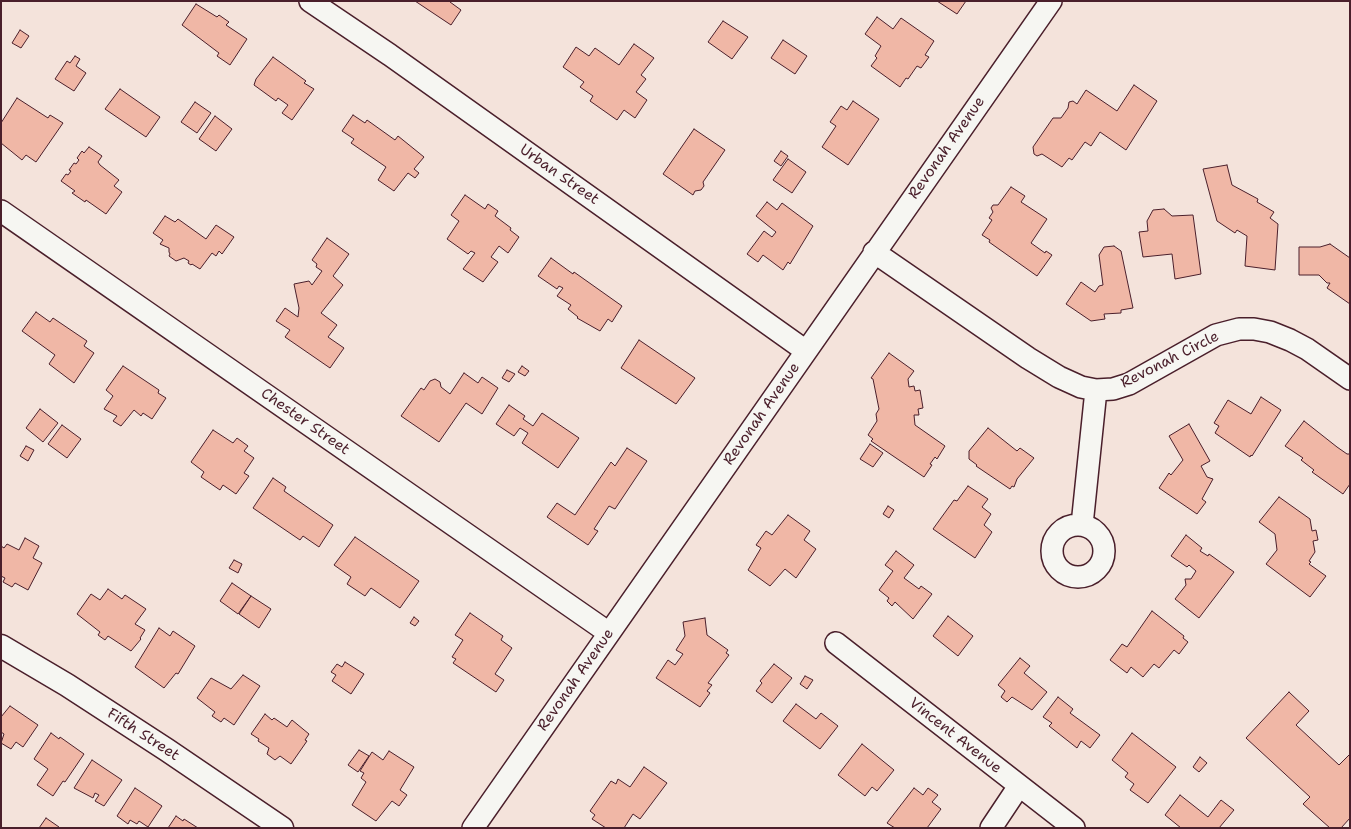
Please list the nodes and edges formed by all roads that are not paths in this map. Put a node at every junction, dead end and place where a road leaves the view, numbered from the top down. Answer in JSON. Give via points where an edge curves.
{"nodes":[{"id":1,"x":310,"y":1,"type":"edge"},
{"id":2,"x":1051,"y":1,"type":"edge"},
{"id":3,"x":1,"y":211,"type":"edge"},
{"id":4,"x":874,"y":252,"type":"junction"},
{"id":5,"x":806,"y":351,"type":"junction"},
{"id":6,"x":1350,"y":379,"type":"edge"},
{"id":7,"x":1096,"y":390,"type":"junction"},
{"id":8,"x":1082,"y":526,"type":"dead end"},
{"id":9,"x":609,"y":633,"type":"junction"},
{"id":10,"x":836,"y":643,"type":"dead end"},
{"id":11,"x":1,"y":646,"type":"edge"},
{"id":12,"x":1019,"y":786,"type":"junction"},
{"id":13,"x":282,"y":828,"type":"edge"},
{"id":14,"x":473,"y":828,"type":"edge"},
{"id":15,"x":991,"y":828,"type":"edge"},
{"id":16,"x":1074,"y":828,"type":"edge"}],
"edges":[{"from":1,"to":5,"type":"street","name":"Urban Street","via":[[390,55]]},
{"from":2,"to":4,"type":"street","name":"Revonah Avenue"},
{"from":3,"to":9,"type":"street","name":"Chester Street"},
{"from":4,"to":5,"type":"street","name":"Revonah Avenue"},
{"from":4,"to":7,"type":"street","name":"Revonah Circle","via":[[1058,377],[1074,385]]},
{"from":5,"to":9,"type":"street","name":"Revonah Avenue"},
{"from":6,"to":7,"type":"street","name":"Revonah Circle","via":[[1290,340],[1270,332],[1240,329],[1216,335],[1129,384],[1113,389]]},
{"from":7,"to":8,"type":"street"},
{"from":9,"to":14,"type":"street","name":"Revonah Avenue"},
{"from":10,"to":12,"type":"street","name":"Vincent Avenue"},
{"from":11,"to":13,"type":"street","name":"Fifth Street","via":[[160,745]]},
{"from":12,"to":15,"type":"street"},
{"from":12,"to":16,"type":"street","name":"Vincent Avenue"}]}
